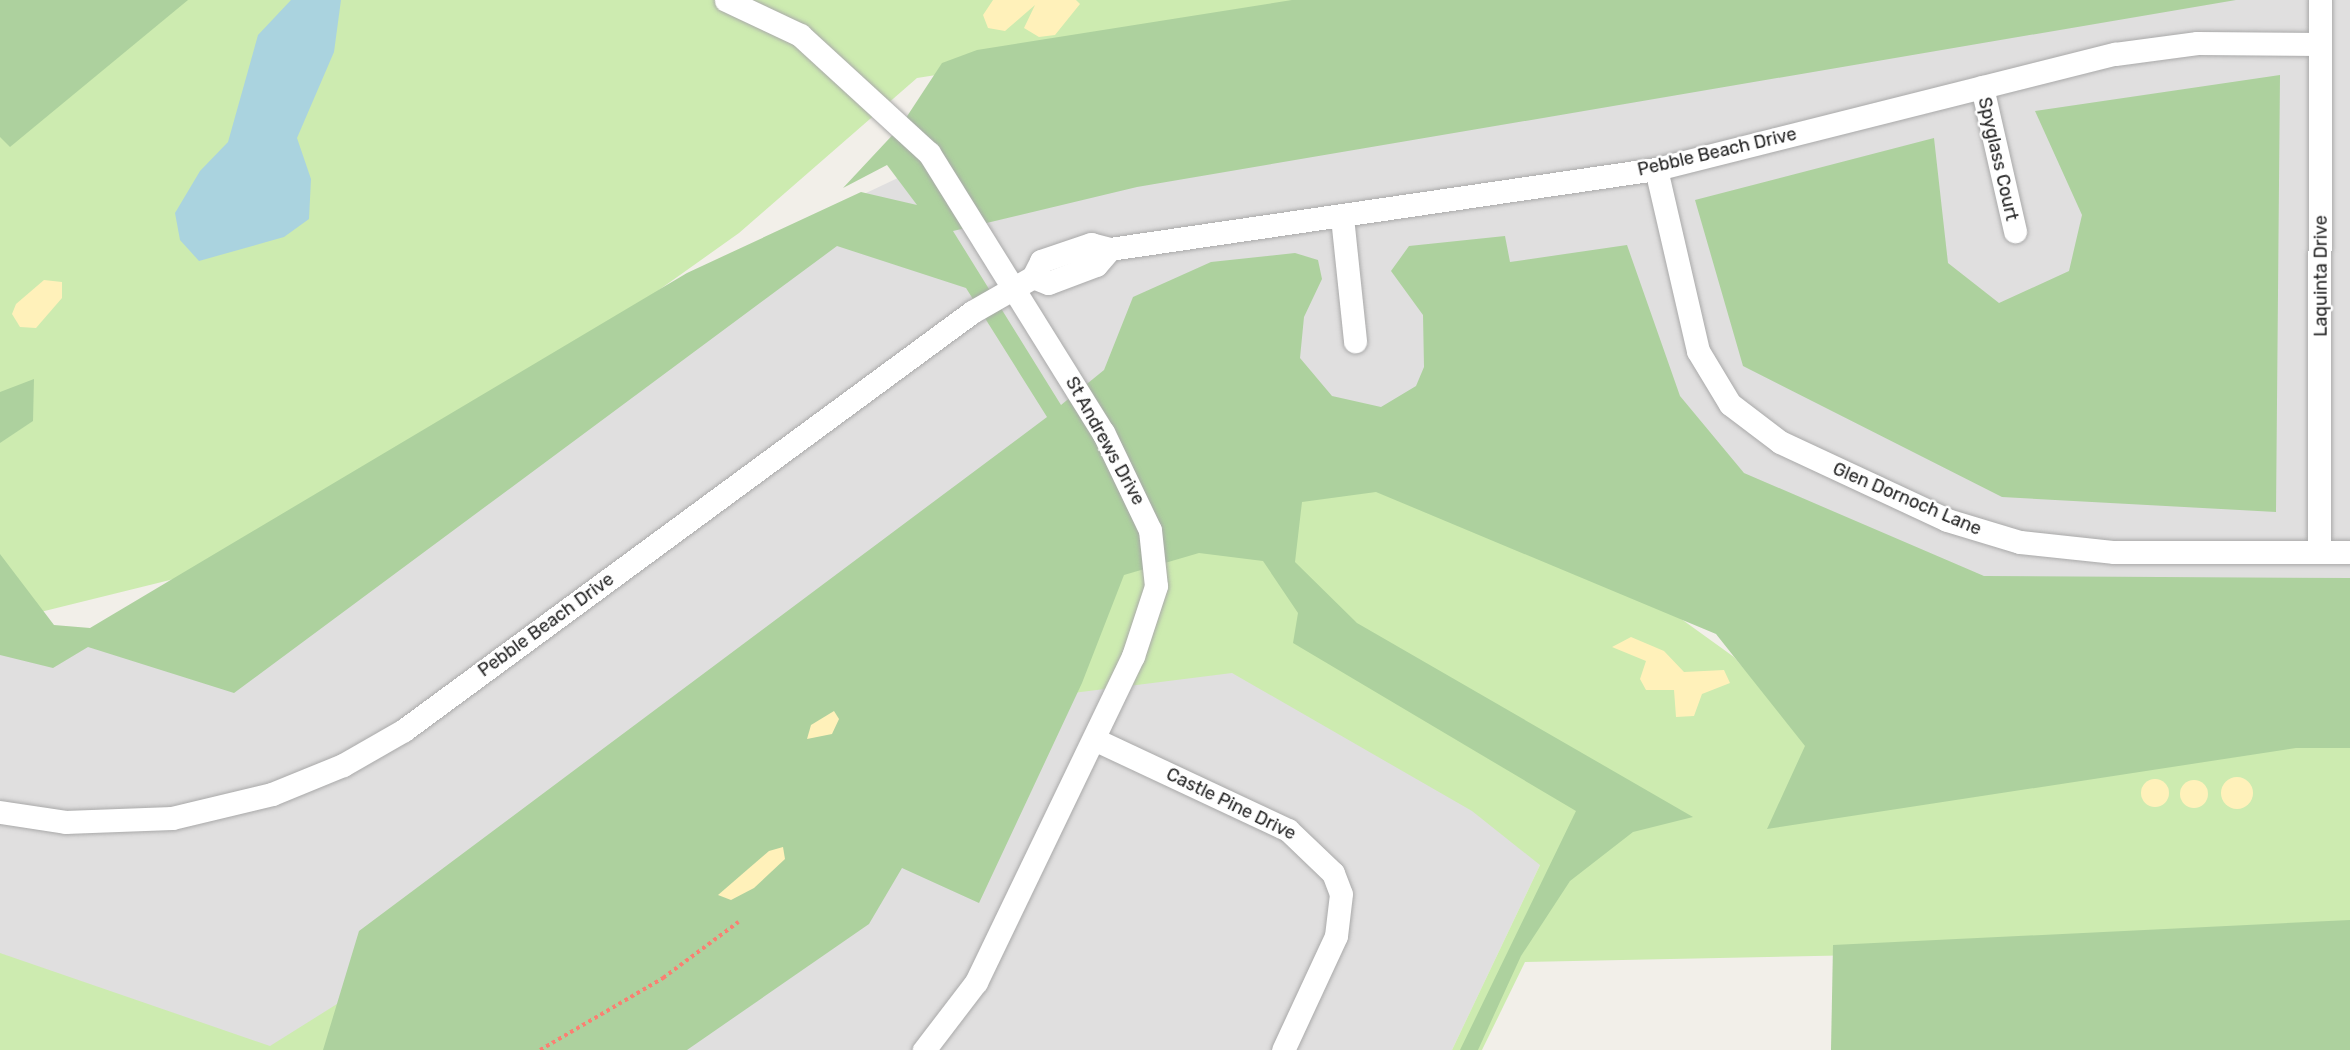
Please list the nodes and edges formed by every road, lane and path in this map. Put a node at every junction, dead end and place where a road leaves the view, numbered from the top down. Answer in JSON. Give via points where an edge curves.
{"nodes":[{"id":1,"x":726,"y":0,"type":"edge"},
{"id":2,"x":767,"y":0,"type":"edge"},
{"id":3,"x":2320,"y":0,"type":"edge"},
{"id":4,"x":779,"y":22,"type":"junction"},
{"id":5,"x":2320,"y":44,"type":"junction"},
{"id":6,"x":1982,"y":87,"type":"junction"},
{"id":7,"x":1656,"y":169,"type":"junction"},
{"id":8,"x":1342,"y":217,"type":"junction"},
{"id":9,"x":2015,"y":231,"type":"dead end"},
{"id":10,"x":1023,"y":283,"type":"junction"},
{"id":11,"x":1355,"y":341,"type":"dead end"},
{"id":12,"x":2319,"y":552,"type":"junction"},
{"id":13,"x":2350,"y":552,"type":"edge"},
{"id":14,"x":1096,"y":740,"type":"junction"},
{"id":15,"x":0,"y":812,"type":"edge"},
{"id":16,"x":738,"y":922,"type":"dead end"},
{"id":17,"x":540,"y":1050,"type":"edge"},
{"id":18,"x":924,"y":1050,"type":"edge"},
{"id":19,"x":1283,"y":1050,"type":"edge"}],
"edges":[{"from":1,"to":4,"type":"street","name":"St Andrews Drive"},
{"from":2,"to":4,"type":"street"},
{"from":3,"to":5,"type":"street","name":"Laquinta Drive"},
{"from":4,"to":10,"type":"street","name":"St Andrews Drive","via":[[823,54],[929,153]]},
{"from":5,"to":6,"type":"street","name":"Pebble Beach Drive","via":[[2152,48]]},
{"from":5,"to":12,"type":"street","name":"Laquinta Drive"},
{"from":6,"to":7,"type":"street","name":"Pebble Beach Drive"},
{"from":6,"to":9,"type":"street","name":"Spyglass Court"},
{"from":7,"to":8,"type":"street","name":"Pebble Beach Drive"},
{"from":7,"to":12,"type":"street","name":"Glen Dornoch Lane","via":[[1681,297],[1702,360],[1730,404],[1780,442],[1947,520],[2020,542],[2114,552]]},
{"from":8,"to":10,"type":"street","name":"Pebble Beach Drive","via":[[1110,249],[1096,265],[1048,283]]},
{"from":8,"to":11,"type":"street"},
{"from":10,"to":14,"type":"street","name":"St Andrews Drive","via":[[1125,471],[1150,530],[1156,586],[1149,619]]},
{"from":10,"to":15,"type":"street","name":"Pebble Beach Drive","via":[[972,312],[404,730],[343,765],[237,805],[172,818],[65,822]]},
{"from":12,"to":13,"type":"street","name":"Glen Dornoch Lane"},
{"from":14,"to":18,"type":"street","name":"St Andrews Drive","via":[[976,982]]},
{"from":14,"to":19,"type":"street","name":"Castle Pine Drive","via":[[1288,830],[1333,873],[1341,894],[1336,936]]},
{"from":16,"to":17,"type":"path","via":[[663,978]]}]}
